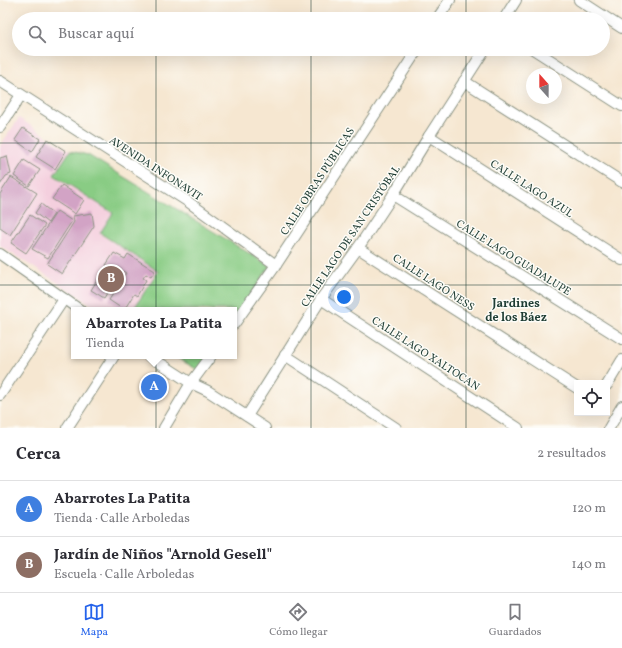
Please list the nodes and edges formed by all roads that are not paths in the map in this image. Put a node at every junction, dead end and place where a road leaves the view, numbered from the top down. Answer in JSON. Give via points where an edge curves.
{"nodes":[{"id":1,"x":450,"y":0,"type":"edge"},
{"id":2,"x":516,"y":0,"type":"edge"},
{"id":3,"x":579,"y":0,"type":"edge"},
{"id":4,"x":442,"y":12,"type":"edge"},
{"id":5,"x":508,"y":12,"type":"edge"},
{"id":6,"x":597,"y":12,"type":"edge"},
{"id":7,"x":610,"y":20,"type":"edge"},
{"id":8,"x":622,"y":28,"type":"edge"},
{"id":9,"x":413,"y":56,"type":"edge"},
{"id":10,"x":480,"y":56,"type":"edge"},
{"id":11,"x":544,"y":56,"type":"edge"},
{"id":12,"x":0,"y":81,"type":"edge"},
{"id":13,"x":464,"y":81,"type":"junction"},
{"id":14,"x":21,"y":94,"type":"junction"},
{"id":15,"x":622,"y":106,"type":"edge"},
{"id":16,"x":0,"y":127,"type":"edge"},
{"id":17,"x":429,"y":136,"type":"junction"},
{"id":18,"x":622,"y":182,"type":"edge"},
{"id":19,"x":393,"y":195,"type":"junction"},
{"id":20,"x":358,"y":248,"type":"junction"},
{"id":21,"x":1,"y":257,"type":"edge"},
{"id":22,"x":622,"y":260,"type":"edge"},
{"id":23,"x":276,"y":265,"type":"junction"},
{"id":24,"x":64,"y":299,"type":"junction"},
{"id":25,"x":321,"y":299,"type":"junction"},
{"id":26,"x":76,"y":307,"type":"edge"},
{"id":27,"x":237,"y":320,"type":"edge"},
{"id":28,"x":622,"y":339,"type":"edge"},
{"id":29,"x":285,"y":355,"type":"junction"},
{"id":30,"x":112,"y":359,"type":"edge"},
{"id":31,"x":154,"y":359,"type":"edge"},
{"id":32,"x":209,"y":359,"type":"edge"},
{"id":33,"x":622,"y":360,"type":"edge"},
{"id":34,"x":610,"y":380,"type":"edge"},
{"id":35,"x":192,"y":383,"type":"junction"},
{"id":36,"x":574,"y":386,"type":"edge"},
{"id":37,"x":0,"y":395,"type":"edge"},
{"id":38,"x":621,"y":411,"type":"edge"},
{"id":39,"x":247,"y":416,"type":"junction"},
{"id":40,"x":67,"y":428,"type":"edge"},
{"id":41,"x":164,"y":428,"type":"edge"},
{"id":42,"x":265,"y":428,"type":"edge"},
{"id":43,"x":396,"y":428,"type":"edge"},
{"id":44,"x":518,"y":428,"type":"edge"},
{"id":45,"x":609,"y":428,"type":"edge"}],
"edges":[{"from":1,"to":4,"type":"street"},
{"from":2,"to":5,"type":"street"},
{"from":3,"to":6,"type":"street"},
{"from":7,"to":8,"type":"street"},
{"from":9,"to":23,"type":"street","name":"CALLE OBRAS PÚBLICAS"},
{"from":10,"to":13,"type":"street","name":"CALLE LAGO DE SAN CRISTÓBAL"},
{"from":11,"to":15,"type":"street"},
{"from":12,"to":14,"type":"street","name":"AVENIDA INFONAVIT"},
{"from":13,"to":17,"type":"street","name":"CALLE LAGO DE SAN CRISTÓBAL"},
{"from":13,"to":18,"type":"street"},
{"from":14,"to":16,"type":"street"},
{"from":14,"to":23,"type":"street","name":"AVENIDA INFONAVIT","via":[[187,201]]},
{"from":17,"to":19,"type":"street","name":"CALLE LAGO DE SAN CRISTÓBAL"},
{"from":17,"to":22,"type":"street","name":"CALLE LAGO AZUL"},
{"from":19,"to":20,"type":"street","name":"CALLE LAGO DE SAN CRISTÓBAL"},
{"from":19,"to":28,"type":"street","name":"CALLE LAGO GUADALUPE"},
{"from":20,"to":25,"type":"street","name":"CALLE LAGO DE SAN CRISTÓBAL"},
{"from":20,"to":36,"type":"street","name":"CALLE LAGO NESS"},
{"from":21,"to":24,"type":"street"},
{"from":23,"to":27,"type":"street","name":"CALLE OBRAS PÚBLICAS"},
{"from":24,"to":26,"type":"street"},
{"from":24,"to":37,"type":"street"},
{"from":25,"to":29,"type":"street","name":"CALLE LAGO DE SAN CRISTÓBAL"},
{"from":25,"to":44,"type":"street","name":"CALLE LAGO XALTOCAN"},
{"from":29,"to":39,"type":"street","name":"CALLE LAGO DE SAN CRISTÓBAL"},
{"from":29,"to":43,"type":"street"},
{"from":30,"to":40,"type":"street"},
{"from":31,"to":35,"type":"street"},
{"from":32,"to":35,"type":"street"},
{"from":33,"to":34,"type":"street"},
{"from":35,"to":39,"type":"street"},
{"from":35,"to":41,"type":"street"},
{"from":38,"to":45,"type":"street"},
{"from":39,"to":42,"type":"street"}]}
